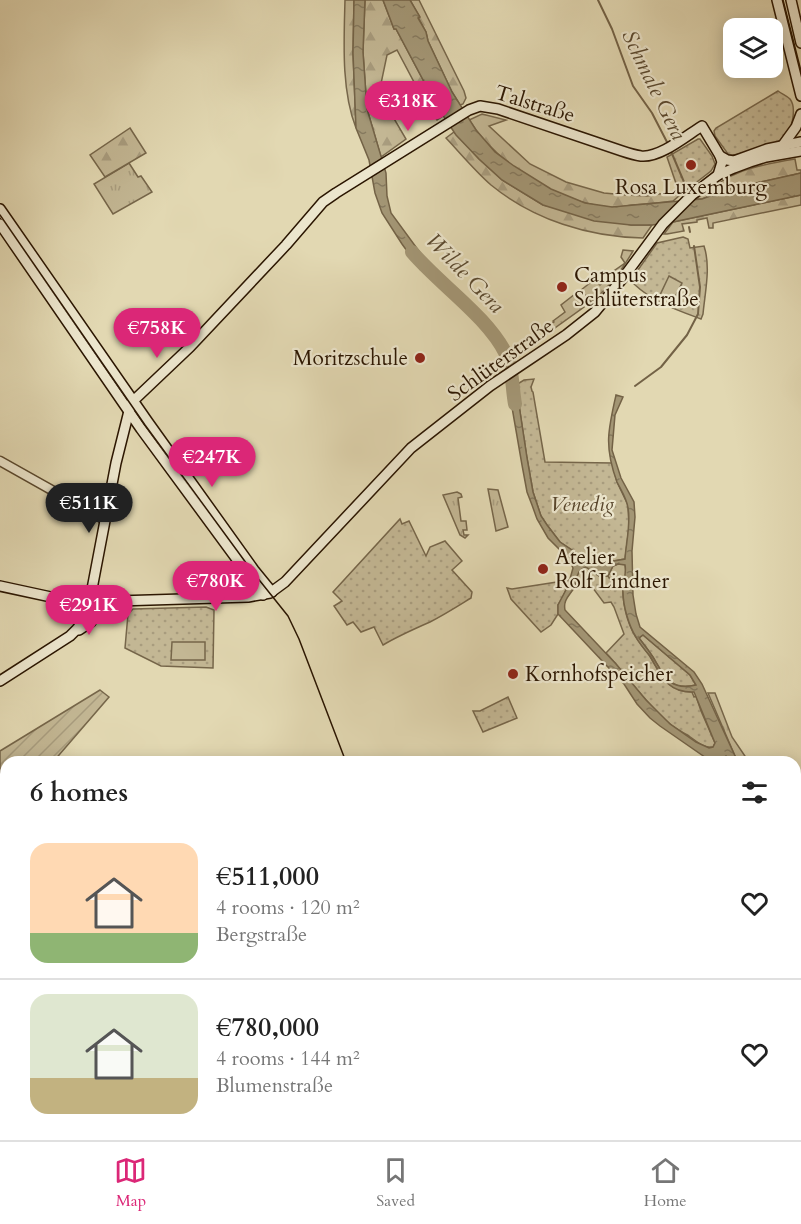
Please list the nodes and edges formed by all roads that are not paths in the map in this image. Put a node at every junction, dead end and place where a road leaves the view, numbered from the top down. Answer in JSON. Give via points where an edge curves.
{"nodes":[{"id":1,"x":777,"y":0,"type":"edge"},
{"id":2,"x":791,"y":0,"type":"edge"},
{"id":3,"x":801,"y":43,"type":"edge"},
{"id":4,"x":801,"y":96,"type":"edge"},
{"id":5,"x":801,"y":114,"type":"edge"},
{"id":6,"x":801,"y":142,"type":"edge"},
{"id":7,"x":783,"y":145,"type":"junction"},
{"id":8,"x":801,"y":152,"type":"edge"},
{"id":9,"x":720,"y":156,"type":"junction"},
{"id":10,"x":718,"y":175,"type":"junction"},
{"id":11,"x":0,"y":209,"type":"edge"},
{"id":12,"x":0,"y":224,"type":"edge"},
{"id":13,"x":132,"y":400,"type":"junction"},
{"id":14,"x":128,"y":410,"type":"junction"},
{"id":15,"x":0,"y":461,"type":"edge"},
{"id":16,"x":105,"y":520,"type":"junction"},
{"id":17,"x":0,"y":586,"type":"edge"},
{"id":18,"x":268,"y":594,"type":"junction"},
{"id":19,"x":97,"y":601,"type":"junction"},
{"id":20,"x":85,"y":602,"type":"junction"},
{"id":21,"x":70,"y":636,"type":"junction"},
{"id":22,"x":0,"y":681,"type":"edge"}],
"edges":[{"from":1,"to":4,"type":"main road"},
{"from":2,"to":3,"type":"main road"},
{"from":5,"to":7,"type":"main road"},
{"from":6,"to":7,"type":"main road"},
{"from":7,"to":9,"type":"main road","via":[[734,161]]},
{"from":8,"to":10,"type":"main road","name":"Schlüterstraße","via":[[750,162]]},
{"from":9,"to":10,"type":"main road"},
{"from":9,"to":13,"type":"main road","name":"Talstraße","via":[[702,126],[665,149],[640,156],[498,109],[480,106],[469,110],[323,202],[190,347]]},
{"from":10,"to":18,"type":"main road","name":"Schlüterstraße","via":[[672,214],[595,312],[411,448],[285,582]]},
{"from":11,"to":13,"type":"main road"},
{"from":12,"to":14,"type":"main road"},
{"from":13,"to":14,"type":"main road"},
{"from":13,"to":18,"type":"main road"},
{"from":14,"to":16,"type":"main road"},
{"from":14,"to":18,"type":"main road","via":[[186,492]]},
{"from":15,"to":16,"type":"street"},
{"from":16,"to":20,"type":"main road","via":[[91,592]]},
{"from":17,"to":20,"type":"main road"},
{"from":18,"to":19,"type":"main road","via":[[220,599]]},
{"from":19,"to":20,"type":"main road"},
{"from":19,"to":21,"type":"main road","via":[[91,622]]},
{"from":20,"to":21,"type":"main road","via":[[82,622]]},
{"from":21,"to":22,"type":"main road"}]}
